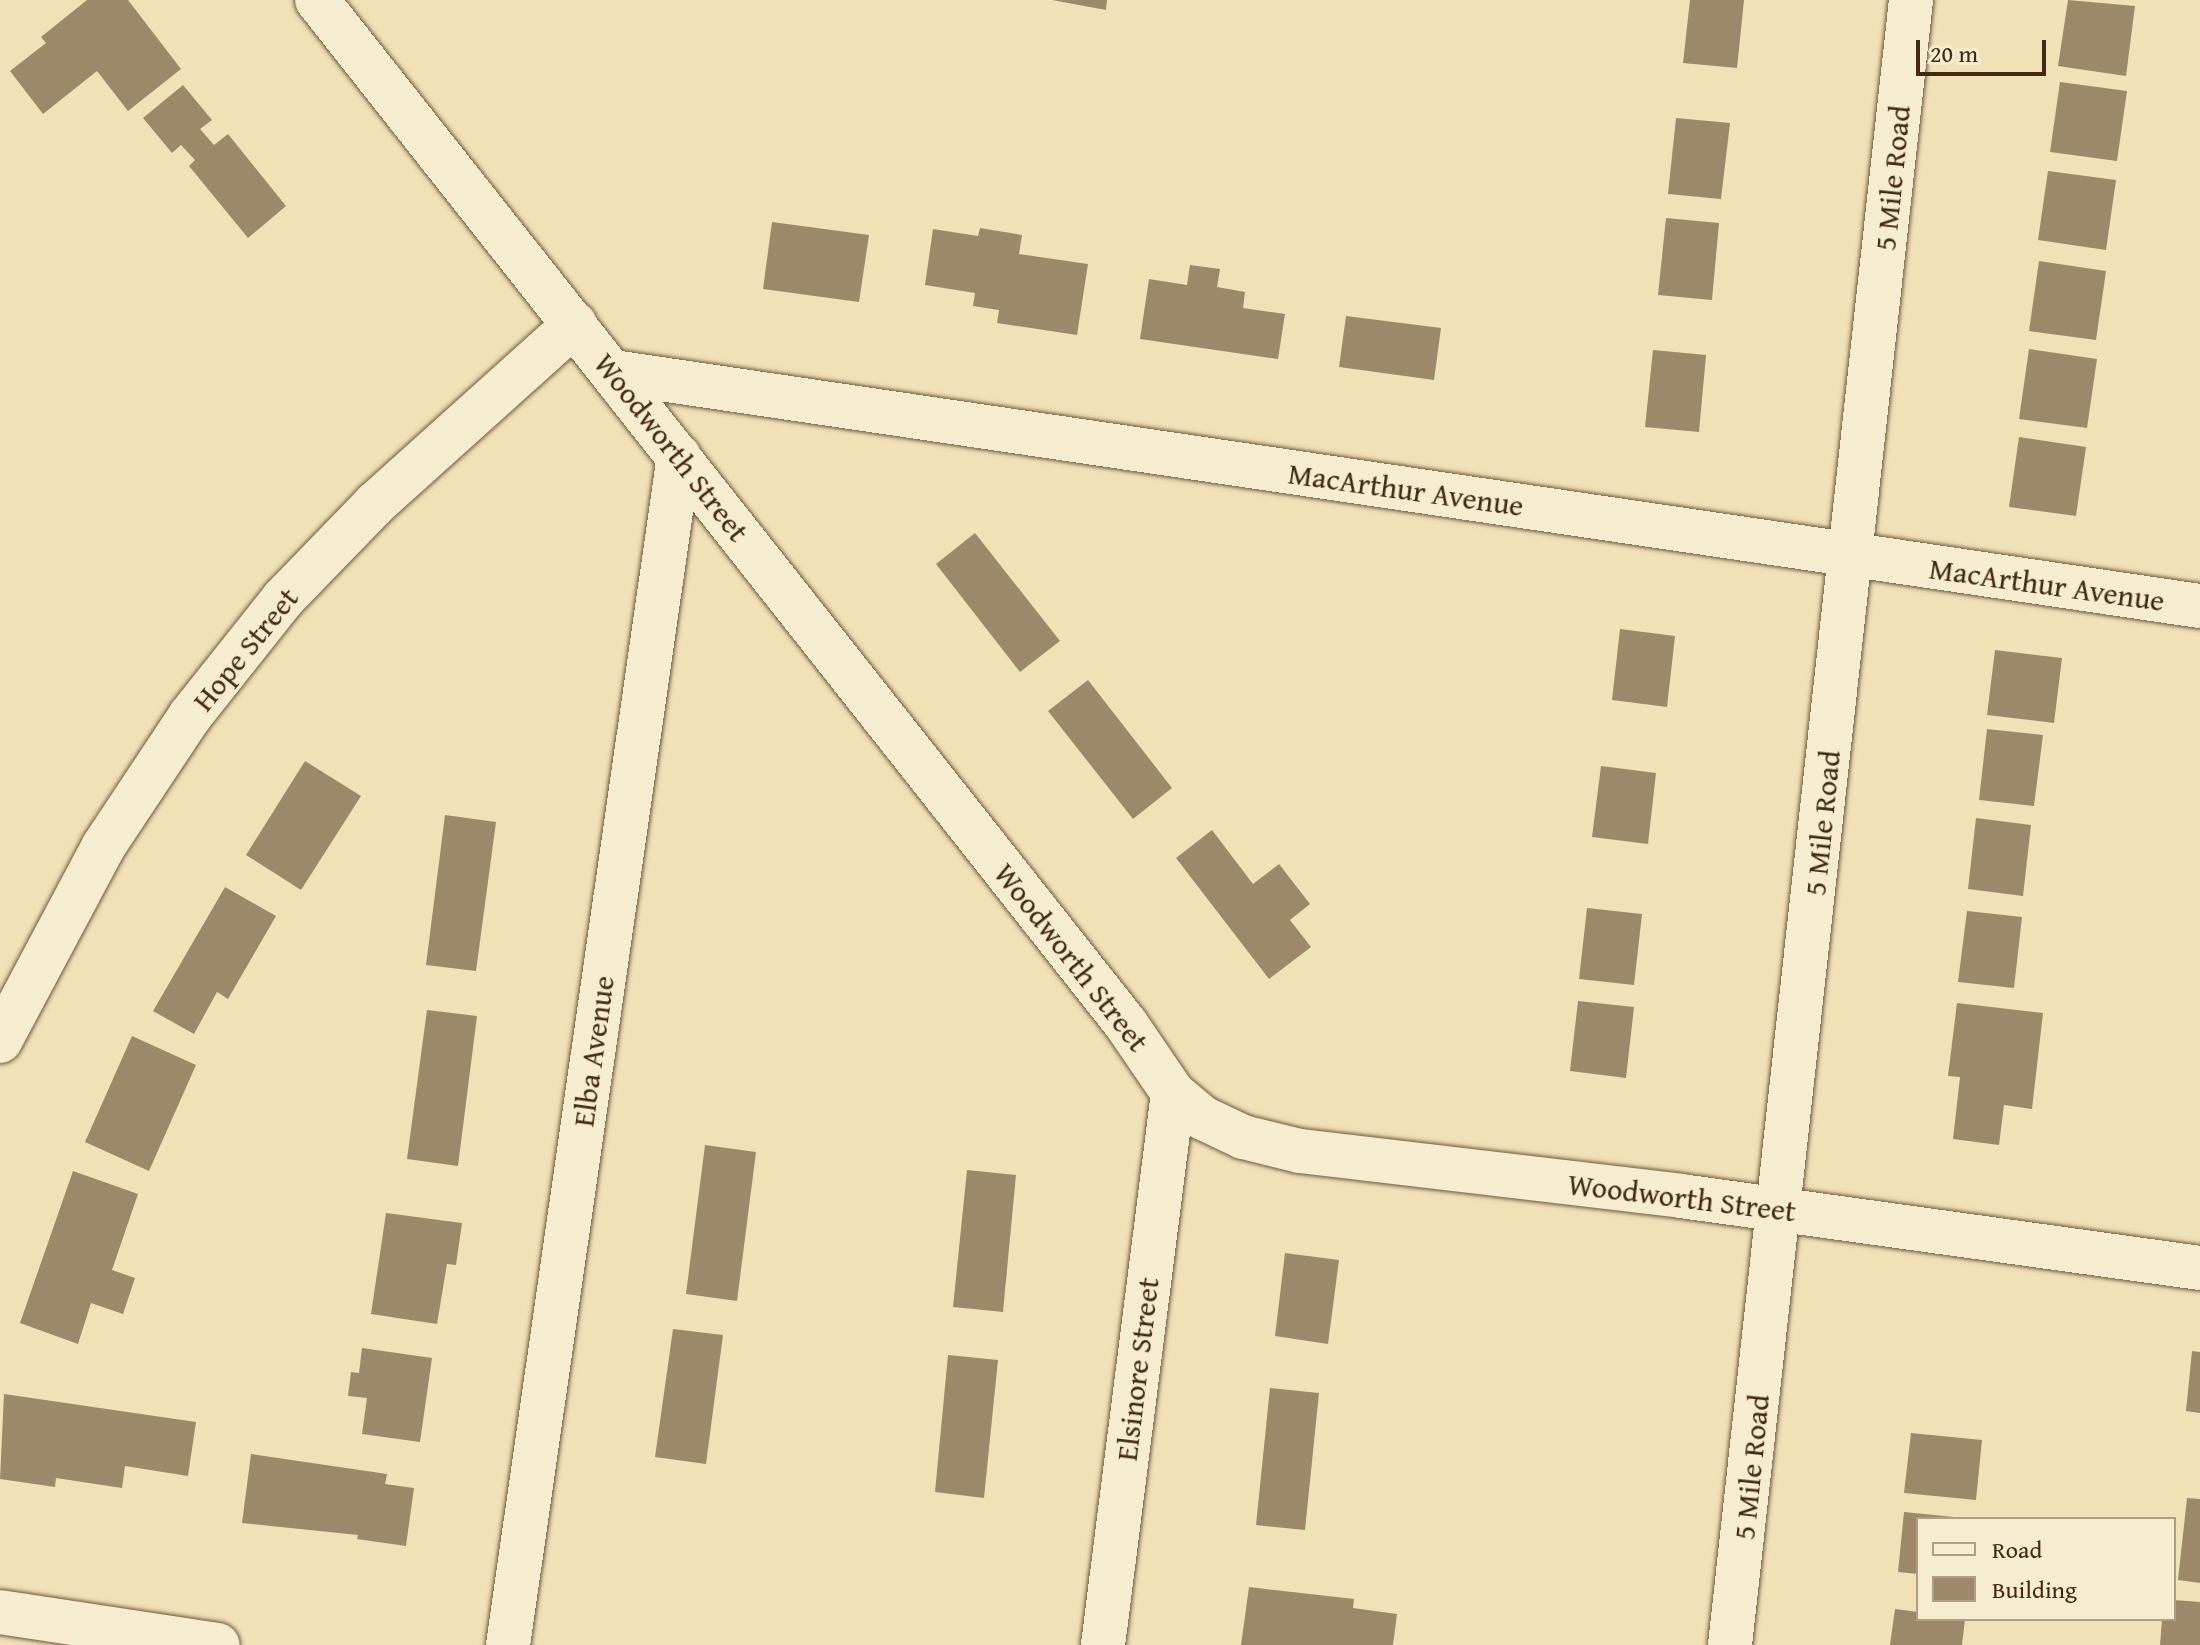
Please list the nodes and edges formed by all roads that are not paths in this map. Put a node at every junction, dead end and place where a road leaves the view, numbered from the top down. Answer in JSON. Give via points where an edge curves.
{"nodes":[{"id":1,"x":317,"y":0,"type":"edge"},
{"id":2,"x":1911,"y":0,"type":"edge"},
{"id":3,"x":575,"y":324,"type":"junction"},
{"id":4,"x":613,"y":372,"type":"junction"},
{"id":5,"x":679,"y":456,"type":"junction"},
{"id":6,"x":1850,"y":556,"type":"junction"},
{"id":7,"x":2200,"y":606,"type":"edge"},
{"id":8,"x":0,"y":1041,"type":"edge"},
{"id":9,"x":1173,"y":1093,"type":"junction"},
{"id":10,"x":1780,"y":1211,"type":"junction"},
{"id":11,"x":2200,"y":1268,"type":"edge"},
{"id":12,"x":0,"y":1612,"type":"edge"},
{"id":13,"x":218,"y":1645,"type":"edge"},
{"id":14,"x":508,"y":1645,"type":"edge"},
{"id":15,"x":1103,"y":1645,"type":"edge"},
{"id":16,"x":1730,"y":1645,"type":"edge"}],
"edges":[{"from":1,"to":3,"type":"street","name":"Woodworth Street"},
{"from":2,"to":6,"type":"street","name":"5 Mile Road"},
{"from":3,"to":4,"type":"street","name":"Woodworth Street"},
{"from":3,"to":8,"type":"street","name":"Hope Street","via":[[375,504],[283,599],[190,716],[103,847]]},
{"from":4,"to":5,"type":"street","name":"Woodworth Street"},
{"from":4,"to":6,"type":"street","name":"MacArthur Avenue"},
{"from":5,"to":9,"type":"street","name":"Woodworth Street","via":[[1126,1024]]},
{"from":5,"to":14,"type":"street","name":"Elba Avenue"},
{"from":6,"to":7,"type":"street","name":"MacArthur Avenue"},
{"from":6,"to":10,"type":"street","name":"5 Mile Road"},
{"from":9,"to":10,"type":"street","name":"Woodworth Street","via":[[1203,1118],[1243,1137],[1300,1151]]},
{"from":9,"to":15,"type":"street","name":"Elsinore Street"},
{"from":10,"to":11,"type":"street","name":"Woodworth Street"},
{"from":10,"to":16,"type":"street","name":"5 Mile Road"},
{"from":12,"to":13,"type":"street"}]}
